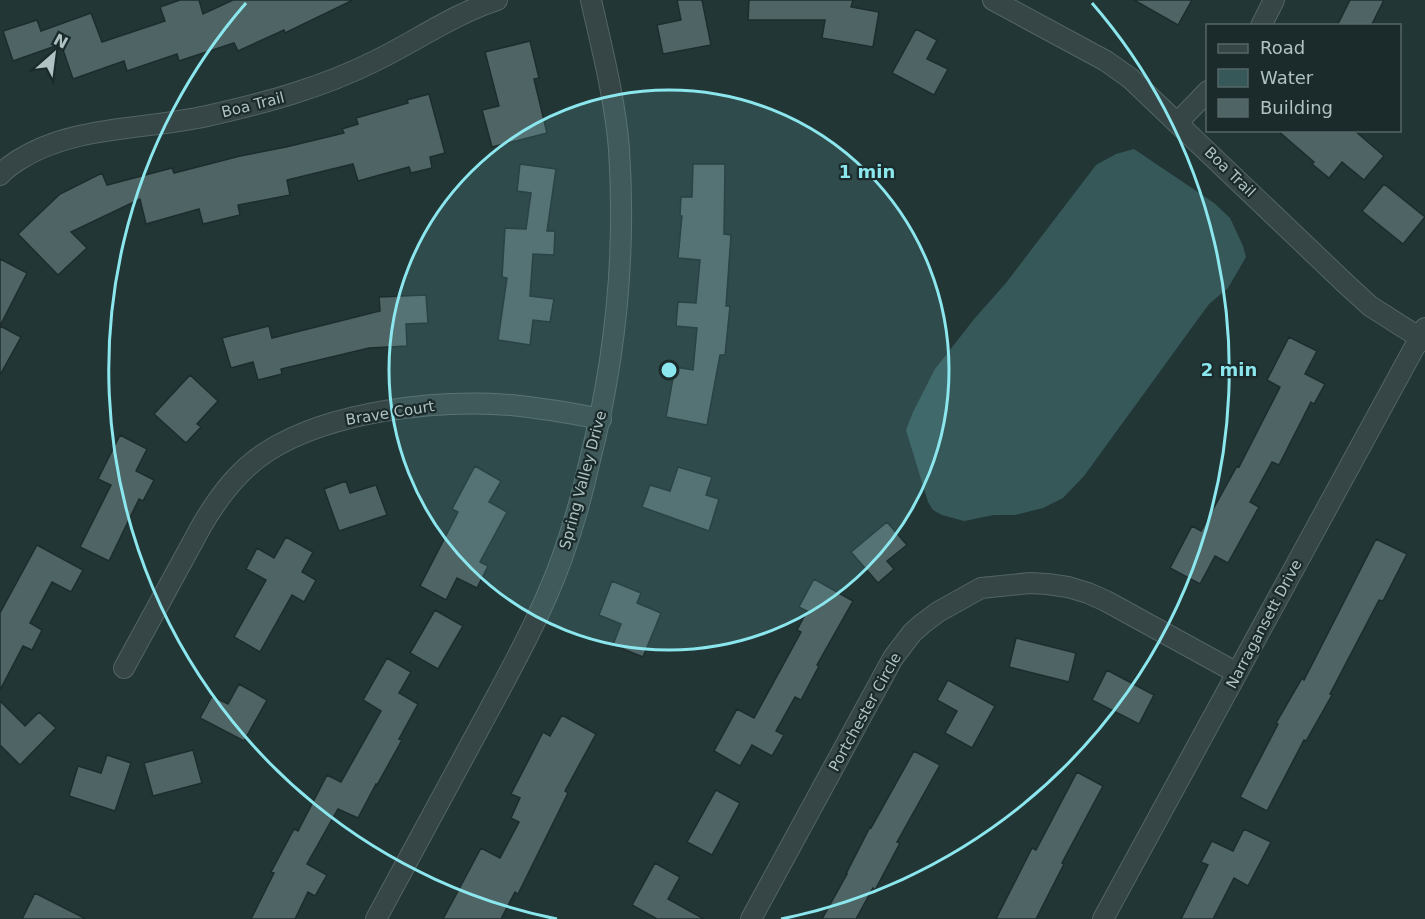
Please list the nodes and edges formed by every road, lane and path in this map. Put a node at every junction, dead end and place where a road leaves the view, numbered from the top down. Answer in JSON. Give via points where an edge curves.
{"nodes":[{"id":1,"x":497,"y":0,"type":"edge"},
{"id":2,"x":591,"y":0,"type":"edge"},
{"id":3,"x":993,"y":0,"type":"edge"},
{"id":4,"x":1274,"y":0,"type":"edge"},
{"id":5,"x":1262,"y":24,"type":"edge"},
{"id":6,"x":1206,"y":93,"type":"edge"},
{"id":7,"x":1178,"y":122,"type":"junction"},
{"id":8,"x":0,"y":175,"type":"edge"},
{"id":9,"x":1423,"y":335,"type":"edge"},
{"id":10,"x":601,"y":419,"type":"junction"},
{"id":11,"x":124,"y":668,"type":"dead end"},
{"id":12,"x":1237,"y":673,"type":"junction"},
{"id":13,"x":376,"y":919,"type":"edge"},
{"id":14,"x":751,"y":919,"type":"edge"},
{"id":15,"x":1103,"y":919,"type":"edge"}],
"edges":[{"from":1,"to":8,"type":"street","name":"Boa Trail","via":[[470,10],[373,62],[284,98],[204,117],[66,140],[25,156]]},
{"from":2,"to":10,"type":"street","name":"Spring Valley Drive","via":[[613,106],[621,207],[621,255]]},
{"from":3,"to":7,"type":"street","name":"Boa Trail","via":[[1106,61]]},
{"from":4,"to":5,"type":"street"},
{"from":6,"to":7,"type":"street"},
{"from":7,"to":9,"type":"street","name":"Boa Trail","via":[[1370,306]]},
{"from":9,"to":12,"type":"street","name":"Narragansett Drive"},
{"from":10,"to":11,"type":"street","name":"Brave Court","via":[[508,405],[430,406],[341,420],[287,441],[251,464],[216,502]]},
{"from":10,"to":13,"type":"street","name":"Spring Valley Drive","via":[[577,513],[541,609]]},
{"from":12,"to":14,"type":"street","name":"Portchester Circle","via":[[1088,593],[1030,583],[981,588],[922,624],[893,658]]},
{"from":12,"to":15,"type":"street","name":"Narragansett Drive"}]}
